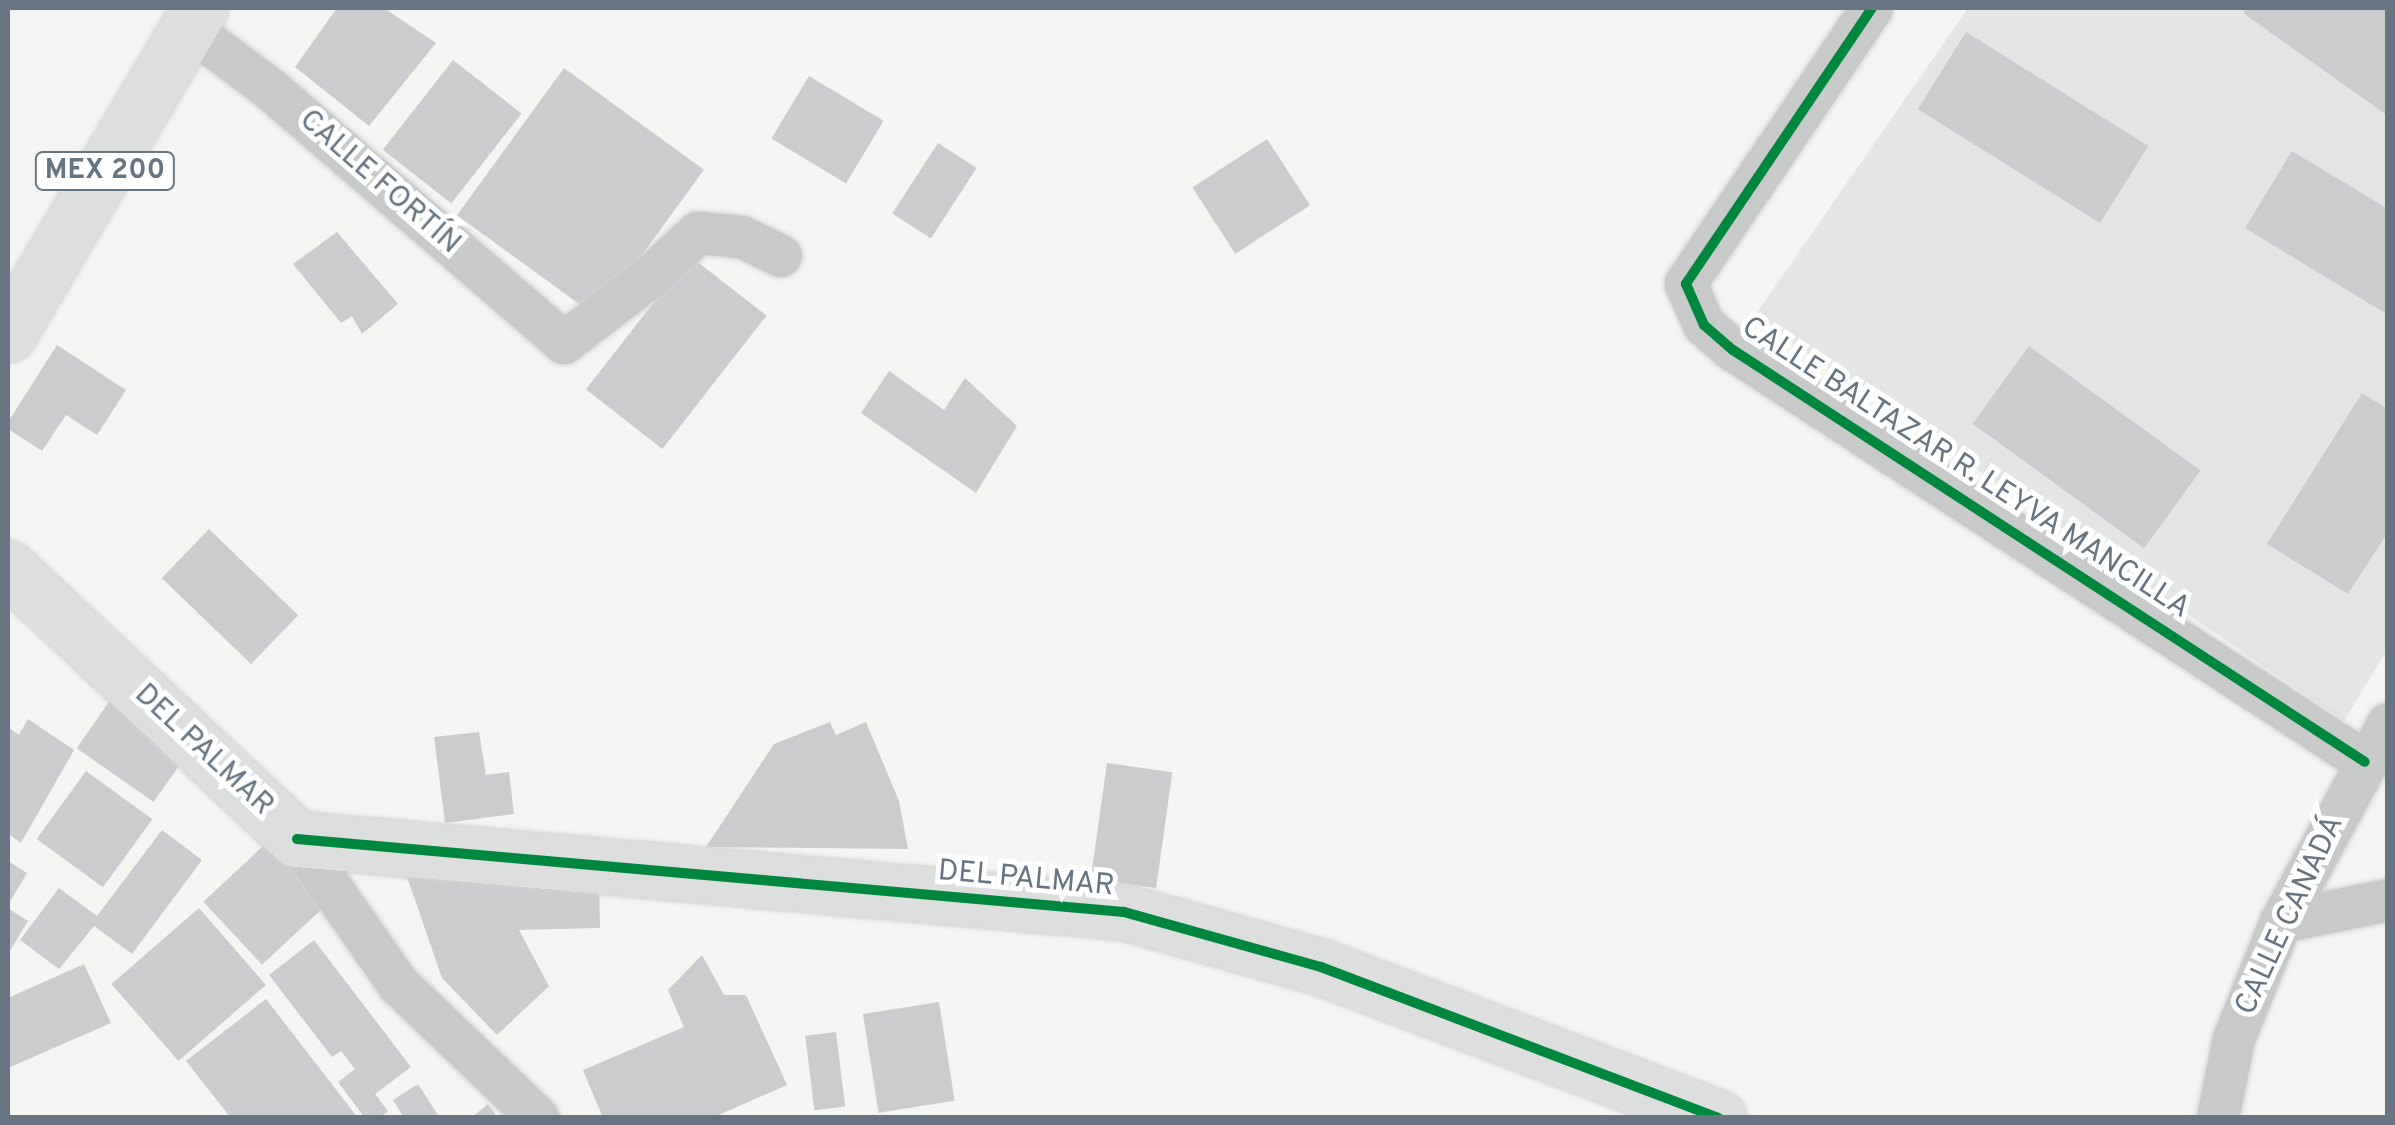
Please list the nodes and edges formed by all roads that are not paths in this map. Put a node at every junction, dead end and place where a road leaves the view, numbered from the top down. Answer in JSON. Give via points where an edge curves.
{"nodes":[{"id":1,"x":1872,"y":8,"type":"edge"},
{"id":2,"x":195,"y":18,"type":"edge"},
{"id":3,"x":781,"y":256,"type":"dead end"},
{"id":4,"x":8,"y":334,"type":"edge"},
{"id":5,"x":8,"y":568,"type":"edge"},
{"id":6,"x":2388,"y":724,"type":"edge"},
{"id":7,"x":2365,"y":762,"type":"junction"},
{"id":8,"x":297,"y":839,"type":"junction"},
{"id":9,"x":2388,"y":900,"type":"edge"},
{"id":10,"x":2281,"y":922,"type":"junction"},
{"id":11,"x":538,"y":1118,"type":"edge"},
{"id":12,"x":1718,"y":1118,"type":"edge"},
{"id":13,"x":2218,"y":1118,"type":"edge"}],
"edges":[{"from":1,"to":7,"type":"street","name":"CALLE BALTAZAR R. LEYVA MANCILLA","via":[[1686,284],[1704,325]]},
{"from":2,"to":3,"type":"street","name":"CALLE FORTÍN","via":[[564,343],[698,232],[742,237]]},
{"from":2,"to":4,"type":"street","number":"MEX 200"},
{"from":5,"to":8,"type":"street","name":"DEL PALMAR"},
{"from":6,"to":7,"type":"street","name":"CALLE CANADÁ"},
{"from":7,"to":10,"type":"street","name":"CALLE CANADÁ"},
{"from":8,"to":11,"type":"street","via":[[399,985]]},
{"from":8,"to":12,"type":"street","name":"DEL PALMAR","via":[[1124,912],[1322,967]]},
{"from":9,"to":10,"type":"street"},
{"from":10,"to":13,"type":"street","name":"CALLE CANADÁ","via":[[2234,1038]]}]}
